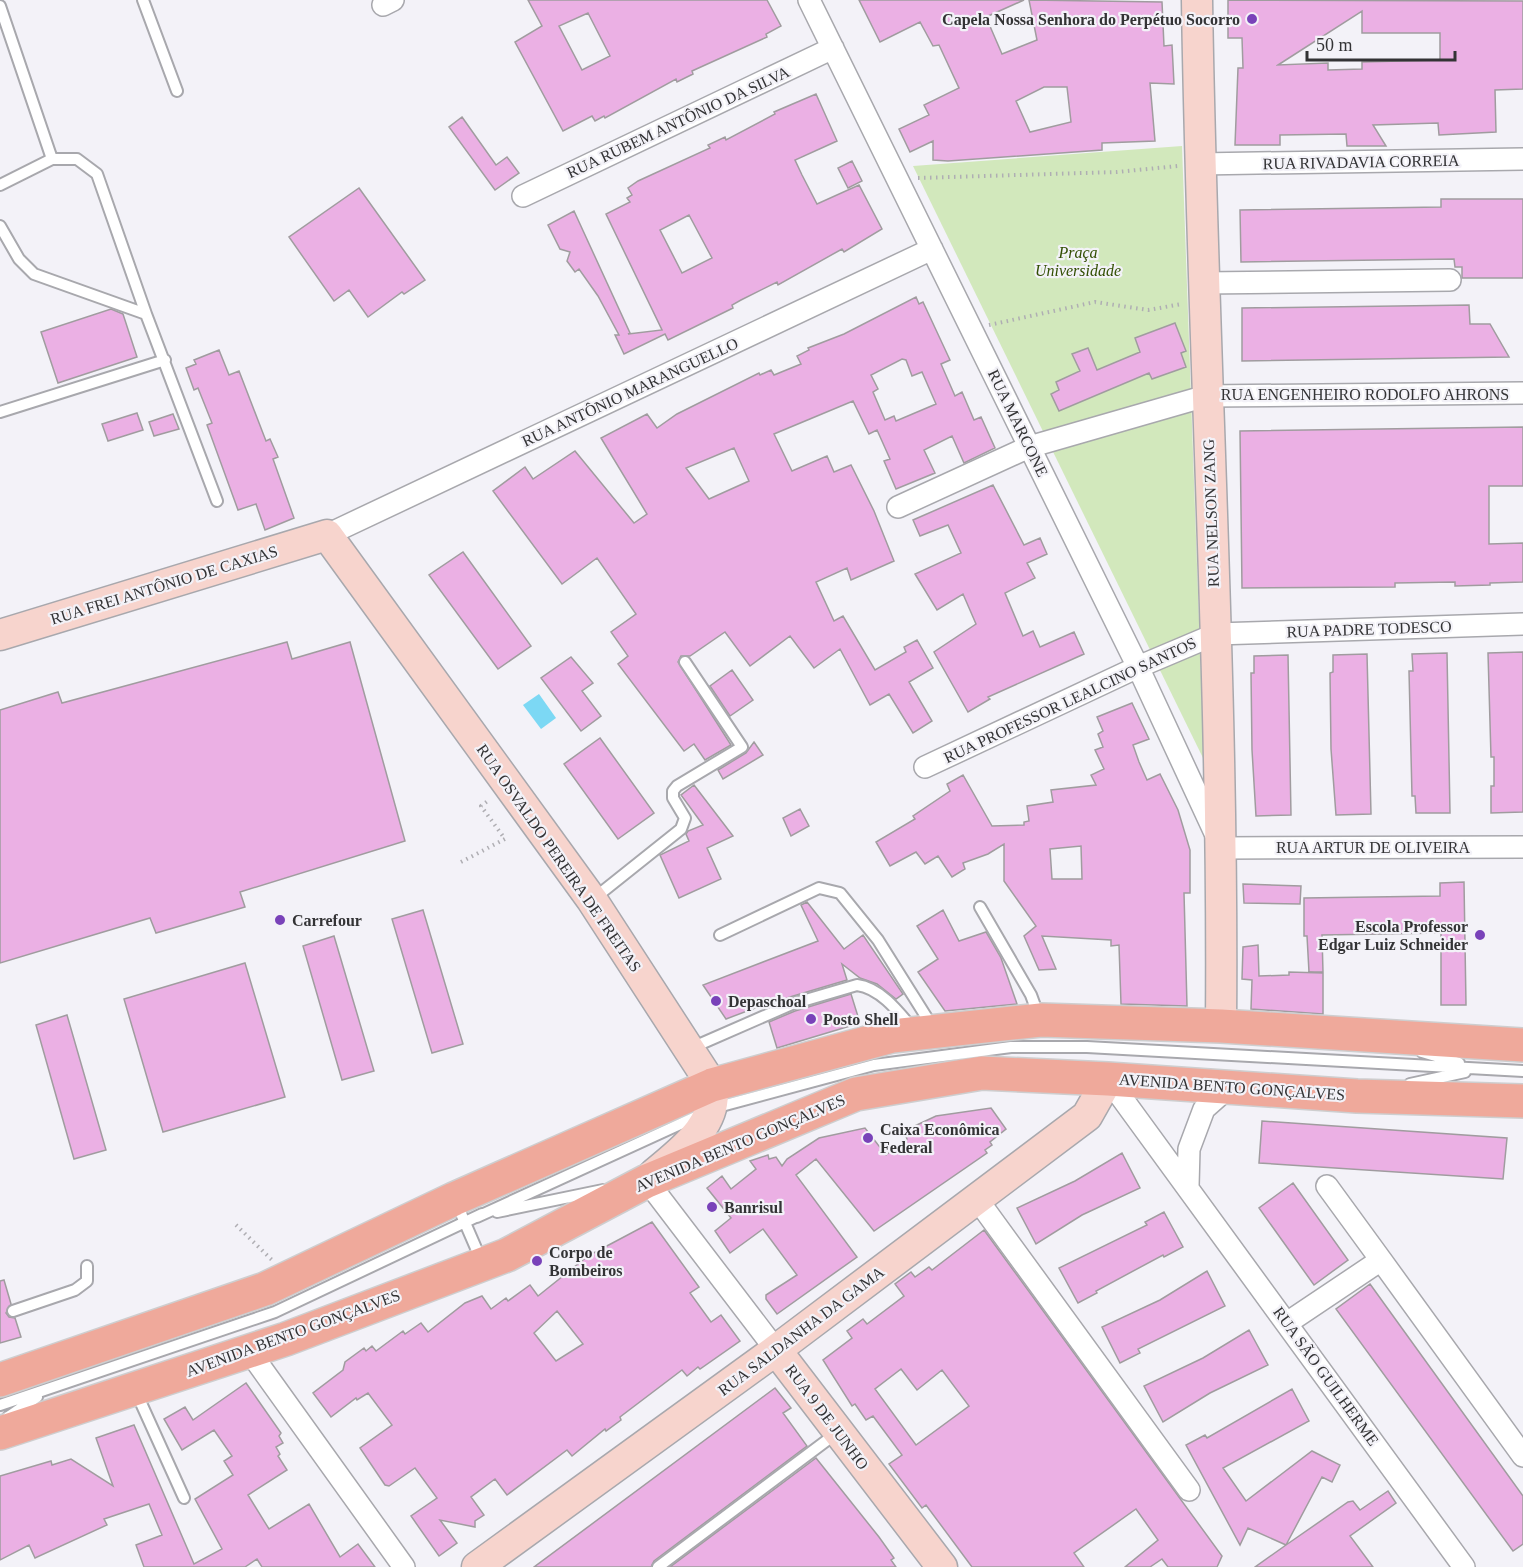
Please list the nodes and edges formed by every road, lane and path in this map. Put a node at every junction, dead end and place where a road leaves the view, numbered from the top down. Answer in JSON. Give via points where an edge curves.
{"nodes":[{"id":1,"x":143,"y":0,"type":"edge"},
{"id":2,"x":809,"y":0,"type":"edge"},
{"id":3,"x":1197,"y":0,"type":"edge"},
{"id":4,"x":0,"y":6,"type":"edge"},
{"id":5,"x":833,"y":48,"type":"junction"},
{"id":6,"x":177,"y":92,"type":"dead end"},
{"id":7,"x":52,"y":159,"type":"junction"},
{"id":8,"x":1523,"y":159,"type":"edge"},
{"id":9,"x":1199,"y":164,"type":"junction"},
{"id":10,"x":897,"y":179,"type":"junction"},
{"id":11,"x":0,"y":185,"type":"edge"},
{"id":12,"x":523,"y":196,"type":"dead end"},
{"id":13,"x":0,"y":226,"type":"edge"},
{"id":14,"x":932,"y":249,"type":"junction"},
{"id":15,"x":1450,"y":280,"type":"dead end"},
{"id":16,"x":1203,"y":292,"type":"junction"},
{"id":17,"x":146,"y":314,"type":"junction"},
{"id":18,"x":972,"y":329,"type":"junction"},
{"id":19,"x":165,"y":360,"type":"junction"},
{"id":20,"x":1523,"y":393,"type":"edge"},
{"id":21,"x":1206,"y":396,"type":"junction"},
{"id":22,"x":0,"y":412,"type":"edge"},
{"id":23,"x":1029,"y":447,"type":"junction"},
{"id":24,"x":217,"y":501,"type":"dead end"},
{"id":25,"x":898,"y":507,"type":"dead end"},
{"id":26,"x":327,"y":535,"type":"junction"},
{"id":27,"x":1523,"y":624,"type":"edge"},
{"id":28,"x":1216,"y":634,"type":"junction"},
{"id":29,"x":0,"y":635,"type":"edge"},
{"id":30,"x":685,"y":662,"type":"dead end"},
{"id":31,"x":1138,"y":667,"type":"junction"},
{"id":32,"x":925,"y":767,"type":"dead end"},
{"id":33,"x":509,"y":786,"type":"junction"},
{"id":34,"x":1523,"y":847,"type":"edge"},
{"id":35,"x":1222,"y":848,"type":"junction"},
{"id":36,"x":461,"y":862,"type":"dead end"},
{"id":37,"x":592,"y":900,"type":"junction"},
{"id":38,"x":980,"y":907,"type":"dead end"},
{"id":39,"x":720,"y":934,"type":"dead end"},
{"id":40,"x":1041,"y":1020,"type":"junction"},
{"id":41,"x":1221,"y":1026,"type":"junction"},
{"id":42,"x":926,"y":1034,"type":"junction"},
{"id":43,"x":1359,"y":1035,"type":"junction"},
{"id":44,"x":1523,"y":1046,"type":"edge"},
{"id":45,"x":689,"y":1049,"type":"junction"},
{"id":46,"x":1479,"y":1069,"type":"junction"},
{"id":47,"x":1523,"y":1071,"type":"edge"},
{"id":48,"x":1108,"y":1078,"type":"junction"},
{"id":49,"x":1230,"y":1086,"type":"junction"},
{"id":50,"x":1357,"y":1096,"type":"junction"},
{"id":51,"x":712,"y":1097,"type":"junction"},
{"id":52,"x":1523,"y":1101,"type":"edge"},
{"id":53,"x":647,"y":1181,"type":"junction"},
{"id":54,"x":1188,"y":1186,"type":"junction"},
{"id":55,"x":1328,"y":1186,"type":"dead end"},
{"id":56,"x":977,"y":1199,"type":"junction"},
{"id":57,"x":466,"y":1213,"type":"junction"},
{"id":58,"x":236,"y":1225,"type":"dead end"},
{"id":59,"x":1381,"y":1260,"type":"junction"},
{"id":60,"x":483,"y":1263,"type":"junction"},
{"id":61,"x":265,"y":1265,"type":"dead end"},
{"id":62,"x":87,"y":1266,"type":"dead end"},
{"id":63,"x":13,"y":1311,"type":"dead end"},
{"id":64,"x":1287,"y":1323,"type":"junction"},
{"id":65,"x":776,"y":1350,"type":"junction"},
{"id":66,"x":249,"y":1351,"type":"junction"},
{"id":67,"x":0,"y":1380,"type":"edge"},
{"id":68,"x":49,"y":1389,"type":"junction"},
{"id":69,"x":134,"y":1389,"type":"junction"},
{"id":70,"x":0,"y":1392,"type":"edge"},
{"id":71,"x":0,"y":1405,"type":"edge"},
{"id":72,"x":0,"y":1422,"type":"edge"},
{"id":73,"x":839,"y":1432,"type":"junction"},
{"id":74,"x":0,"y":1433,"type":"edge"},
{"id":75,"x":1523,"y":1456,"type":"edge"},
{"id":76,"x":1189,"y":1490,"type":"dead end"},
{"id":77,"x":184,"y":1498,"type":"dead end"},
{"id":78,"x":404,"y":1567,"type":"edge"},
{"id":79,"x":477,"y":1567,"type":"edge"},
{"id":80,"x":658,"y":1567,"type":"edge"},
{"id":81,"x":942,"y":1567,"type":"edge"},
{"id":82,"x":1464,"y":1567,"type":"edge"}],
"edges":[{"from":1,"to":6,"type":"lane"},
{"from":2,"to":5,"type":"street","name":"RUA MARCONE"},
{"from":3,"to":9,"type":"street","name":"RUA NELSON ZANG"},
{"from":4,"to":7,"type":"lane"},
{"from":5,"to":10,"type":"street","name":"RUA MARCONE"},
{"from":5,"to":12,"type":"street","name":"RUA RUBEM ANTÔNIO DA SILVA"},
{"from":7,"to":11,"type":"lane"},
{"from":7,"to":17,"type":"lane","via":[[77,159],[97,174]]},
{"from":8,"to":9,"type":"street","name":"RUA RIVADAVIA CORREIA"},
{"from":9,"to":10,"type":"path","via":[[1117,172]]},
{"from":9,"to":16,"type":"street","name":"RUA NELSON ZANG"},
{"from":10,"to":14,"type":"street","name":"RUA MARCONE"},
{"from":13,"to":17,"type":"lane","via":[[34,274]]},
{"from":14,"to":18,"type":"street","name":"RUA MARCONE"},
{"from":14,"to":26,"type":"street","name":"RUA ANTÔNIO MARANGUELLO"},
{"from":15,"to":16,"type":"street"},
{"from":16,"to":18,"type":"path","via":[[1148,310],[1095,302]]},
{"from":16,"to":21,"type":"street","name":"RUA NELSON ZANG"},
{"from":17,"to":19,"type":"lane"},
{"from":18,"to":23,"type":"street","name":"RUA MARCONE"},
{"from":19,"to":22,"type":"lane"},
{"from":19,"to":24,"type":"lane"},
{"from":20,"to":21,"type":"street","name":"RUA ENGENHEIRO RODOLFO AHRONS"},
{"from":21,"to":23,"type":"street","name":"RUA ENGENHEIRO RODOLFO AHRONS"},
{"from":21,"to":28,"type":"street","name":"RUA NELSON ZANG"},
{"from":23,"to":25,"type":"street","name":"RUA ENGENHEIRO RODOLFO AHRONS"},
{"from":23,"to":31,"type":"street","name":"RUA MARCONE"},
{"from":26,"to":29,"type":"street","name":"RUA FREI ANTÔNIO DE CAXIAS"},
{"from":26,"to":33,"type":"street","name":"RUA OSVALDO PEREIRA DE FREITAS"},
{"from":27,"to":28,"type":"street","name":"RUA PADRE TODESCO"},
{"from":28,"to":31,"type":"street","name":"RUA PROFESSOR LEALCINO SANTOS"},
{"from":28,"to":35,"type":"street","name":"RUA NELSON ZANG"},
{"from":30,"to":37,"type":"lane","via":[[742,747],[677,786],[673,798],[685,819],[681,829]]},
{"from":31,"to":32,"type":"street","name":"RUA PROFESSOR LEALCINO SANTOS"},
{"from":31,"to":35,"type":"street","name":"RUA MARCONE"},
{"from":33,"to":36,"type":"path","via":[[481,806],[505,839]]},
{"from":33,"to":37,"type":"street","name":"RUA OSVALDO PEREIRA DE FREITAS"},
{"from":34,"to":35,"type":"street","name":"RUA ARTUR DE OLIVEIRA"},
{"from":35,"to":41,"type":"street","name":"RUA NELSON ZANG"},
{"from":37,"to":45,"type":"street","name":"RUA OSVALDO PEREIRA DE FREITAS"},
{"from":38,"to":40,"type":"lane","via":[[1031,995]]},
{"from":39,"to":42,"type":"lane","via":[[819,888],[840,893],[878,940]]},
{"from":40,"to":41,"type":"main road"},
{"from":40,"to":42,"type":"main road"},
{"from":41,"to":43,"type":"main road"},
{"from":42,"to":45,"type":"lane","via":[[883,998],[865,986],[856,985],[792,1004]]},
{"from":42,"to":51,"type":"main road","via":[[892,1036]]},
{"from":43,"to":44,"type":"main road"},
{"from":43,"to":46,"type":"lane"},
{"from":45,"to":51,"type":"street","name":"RUA OSVALDO PEREIRA DE FREITAS"},
{"from":46,"to":47,"type":"lane"},
{"from":46,"to":50,"type":"lane"},
{"from":46,"to":51,"type":"lane","via":[[1087,1047],[1011,1047],[874,1065]]},
{"from":48,"to":49,"type":"main road","name":"AVENIDA BENTO GONÇALVES"},
{"from":48,"to":53,"type":"main road","name":"AVENIDA BENTO GONÇALVES","via":[[982,1073],[856,1094]]},
{"from":48,"to":54,"type":"street","name":"RUA SÃO GUILHERME"},
{"from":48,"to":56,"type":"street","name":"RUA SALDANHA DA GAMA","via":[[1087,1116]]},
{"from":49,"to":50,"type":"main road","name":"AVENIDA BENTO GONÇALVES"},
{"from":49,"to":54,"type":"street","via":[[1204,1109],[1189,1149]]},
{"from":50,"to":52,"type":"main road","name":"AVENIDA BENTO GONÇALVES"},
{"from":51,"to":53,"type":"street","via":[[703,1127]]},
{"from":51,"to":57,"type":"main road"},
{"from":53,"to":57,"type":"lane"},
{"from":53,"to":60,"type":"main road","name":"AVENIDA BENTO GONÇALVES","via":[[507,1255]]},
{"from":53,"to":65,"type":"street","name":"RUA 9 DE JUNHO"},
{"from":54,"to":64,"type":"street","name":"RUA SÃO GUILHERME"},
{"from":55,"to":59,"type":"street"},
{"from":56,"to":65,"type":"street","name":"RUA SALDANHA DA GAMA"},
{"from":56,"to":76,"type":"street"},
{"from":57,"to":60,"type":"lane"},
{"from":57,"to":67,"type":"main road"},
{"from":57,"to":68,"type":"lane","via":[[275,1312]]},
{"from":58,"to":61,"type":"path","via":[[273,1261]]},
{"from":59,"to":64,"type":"street"},
{"from":59,"to":75,"type":"street"},
{"from":60,"to":66,"type":"main road","name":"AVENIDA BENTO GONÇALVES"},
{"from":62,"to":63,"type":"lane","via":[[87,1281],[75,1290]]},
{"from":64,"to":82,"type":"street","name":"RUA SÃO GUILHERME"},
{"from":65,"to":73,"type":"street","name":"RUA 9 DE JUNHO"},
{"from":65,"to":79,"type":"street","name":"RUA SALDANHA DA GAMA"},
{"from":66,"to":69,"type":"main road","name":"AVENIDA BENTO GONÇALVES"},
{"from":66,"to":78,"type":"street"},
{"from":68,"to":70,"type":"lane"},
{"from":68,"to":71,"type":"lane"},
{"from":68,"to":72,"type":"lane"},
{"from":69,"to":74,"type":"main road","name":"AVENIDA BENTO GONÇALVES"},
{"from":69,"to":77,"type":"lane"},
{"from":73,"to":80,"type":"lane"},
{"from":73,"to":81,"type":"street","name":"RUA 9 DE JUNHO"}]}
